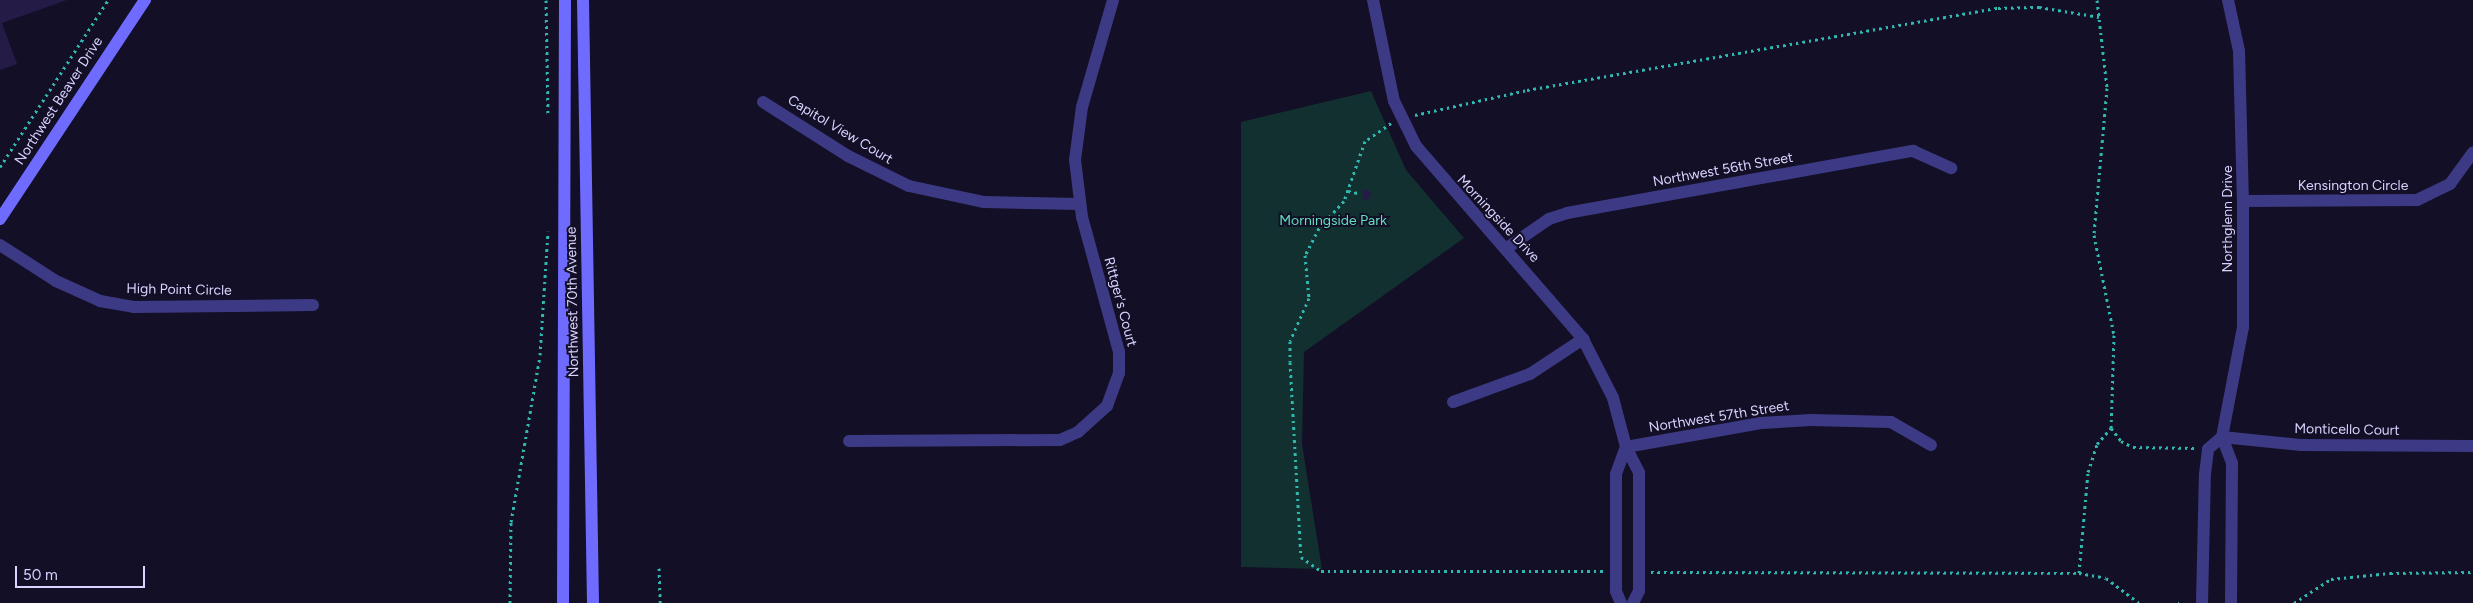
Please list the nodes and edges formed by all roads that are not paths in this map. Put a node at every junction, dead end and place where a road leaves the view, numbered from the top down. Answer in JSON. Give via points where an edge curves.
{"nodes":[{"id":1,"x":145,"y":0,"type":"edge"},
{"id":2,"x":565,"y":0,"type":"edge"},
{"id":3,"x":583,"y":0,"type":"edge"},
{"id":4,"x":1113,"y":0,"type":"edge"},
{"id":5,"x":1373,"y":0,"type":"edge"},
{"id":6,"x":2228,"y":0,"type":"edge"},
{"id":7,"x":763,"y":102,"type":"dead end"},
{"id":8,"x":2473,"y":152,"type":"edge"},
{"id":9,"x":1951,"y":168,"type":"dead end"},
{"id":10,"x":2243,"y":201,"type":"junction"},
{"id":11,"x":1079,"y":204,"type":"junction"},
{"id":12,"x":0,"y":219,"type":"edge"},
{"id":13,"x":0,"y":245,"type":"edge"},
{"id":14,"x":1507,"y":248,"type":"junction"},
{"id":15,"x":313,"y":305,"type":"dead end"},
{"id":16,"x":1583,"y":339,"type":"junction"},
{"id":17,"x":1453,"y":402,"type":"dead end"},
{"id":18,"x":2222,"y":437,"type":"junction"},
{"id":19,"x":849,"y":441,"type":"dead end"},
{"id":20,"x":1931,"y":445,"type":"dead end"},
{"id":21,"x":2473,"y":446,"type":"edge"},
{"id":22,"x":1626,"y":447,"type":"junction"},
{"id":23,"x":563,"y":603,"type":"edge"},
{"id":24,"x":593,"y":603,"type":"edge"},
{"id":25,"x":1621,"y":603,"type":"edge"},
{"id":26,"x":1633,"y":603,"type":"edge"},
{"id":27,"x":2202,"y":603,"type":"edge"},
{"id":28,"x":2231,"y":603,"type":"edge"}],
"edges":[{"from":1,"to":12,"type":"main road","name":"Northwest Beaver Drive"},
{"from":2,"to":23,"type":"main road","name":"Northwest 70th Avenue"},
{"from":3,"to":24,"type":"main road","name":"Northwest 70th Avenue"},
{"from":4,"to":11,"type":"street","name":"Rittger's Court","via":[[1077,133]]},
{"from":5,"to":14,"type":"street","name":"Morningside Drive","via":[[1402,120],[1436,172]]},
{"from":6,"to":10,"type":"street","name":"Northglenn Drive","via":[[2239,52]]},
{"from":7,"to":11,"type":"street","name":"Capitol View Court","via":[[848,156],[909,186],[984,202]]},
{"from":8,"to":10,"type":"street","name":"Kensington Circle","via":[[2450,184],[2417,200]]},
{"from":9,"to":14,"type":"street","name":"Northwest 56th Street","via":[[1913,151],[1567,213],[1549,219]]},
{"from":10,"to":18,"type":"street","name":"Northglenn Drive","via":[[2243,327]]},
{"from":11,"to":19,"type":"street","name":"Rittger's Court","via":[[1119,352],[1114,391],[1094,421],[1069,436],[1040,442]]},
{"from":13,"to":15,"type":"street","name":"High Point Circle","via":[[56,281],[100,301],[133,307]]},
{"from":14,"to":16,"type":"street","name":"Morningside Drive"},
{"from":16,"to":17,"type":"street","via":[[1530,374]]},
{"from":16,"to":22,"type":"street","name":"Morningside Drive","via":[[1613,398]]},
{"from":18,"to":21,"type":"street","name":"Monticello Court","via":[[2301,445]]},
{"from":18,"to":27,"type":"street","via":[[2208,448]]},
{"from":18,"to":28,"type":"street","via":[[2232,463]]},
{"from":20,"to":22,"type":"street","name":"Northwest 57th Street","via":[[1891,422],[1811,420],[1768,422]]},
{"from":22,"to":25,"type":"street","via":[[1616,474],[1616,571]]},
{"from":22,"to":26,"type":"street","name":"Morningside Drive","via":[[1639,473],[1638,572]]}]}
